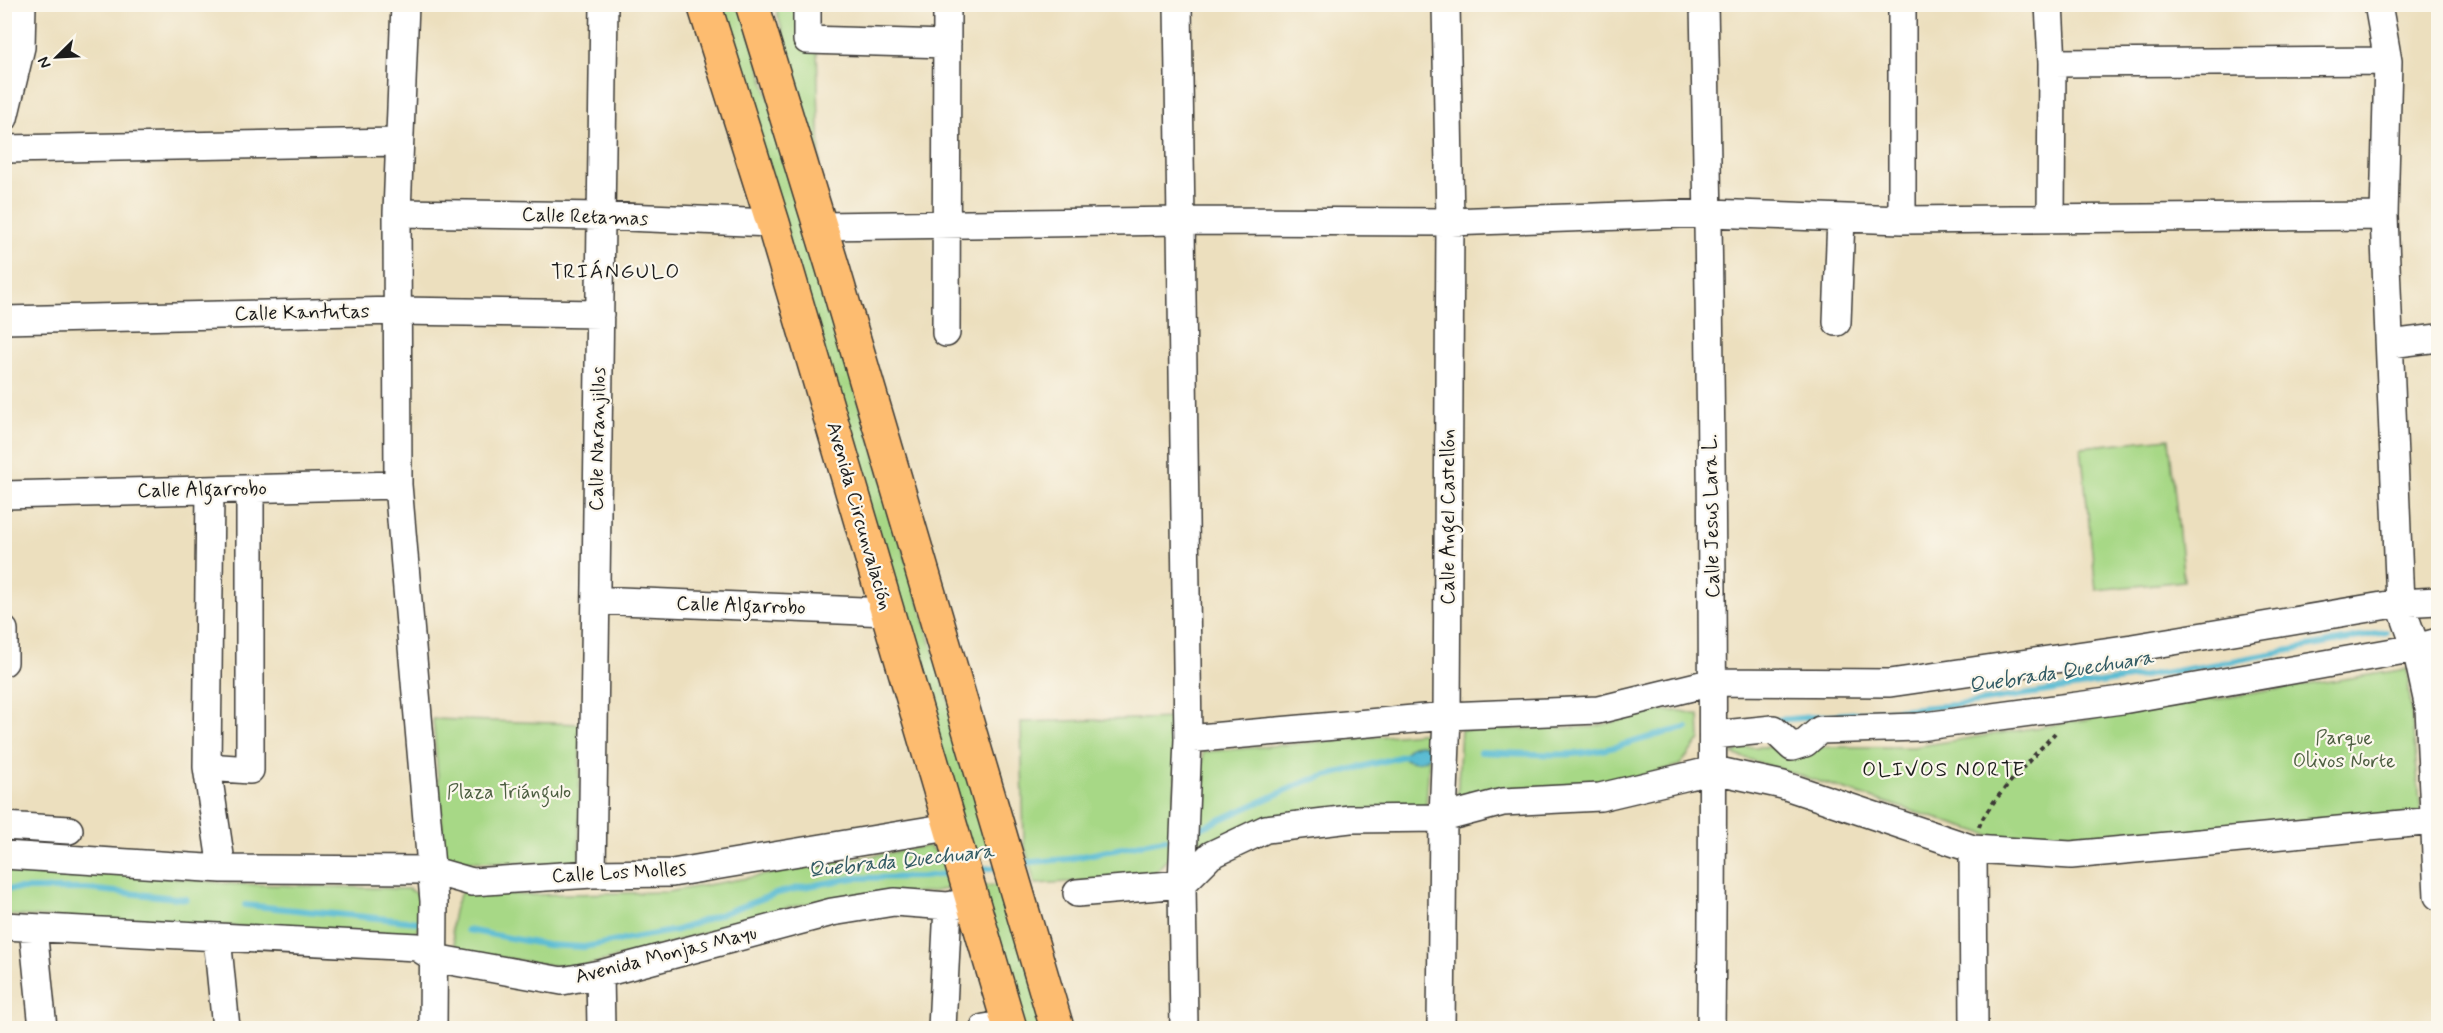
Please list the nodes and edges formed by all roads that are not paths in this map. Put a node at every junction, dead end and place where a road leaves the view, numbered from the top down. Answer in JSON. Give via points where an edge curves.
{"nodes":[{"id":1,"x":22,"y":4,"type":"edge"},
{"id":2,"x":405,"y":4,"type":"edge"},
{"id":3,"x":604,"y":4,"type":"edge"},
{"id":4,"x":704,"y":4,"type":"edge"},
{"id":5,"x":752,"y":4,"type":"edge"},
{"id":6,"x":807,"y":4,"type":"edge"},
{"id":7,"x":946,"y":4,"type":"edge"},
{"id":8,"x":1178,"y":4,"type":"edge"},
{"id":9,"x":1446,"y":4,"type":"edge"},
{"id":10,"x":1704,"y":4,"type":"edge"},
{"id":11,"x":1902,"y":4,"type":"edge"},
{"id":12,"x":2049,"y":4,"type":"edge"},
{"id":13,"x":2378,"y":4,"type":"edge"},
{"id":14,"x":946,"y":44,"type":"junction"},
{"id":15,"x":2388,"y":61,"type":"junction"},
{"id":16,"x":2052,"y":63,"type":"junction"},
{"id":17,"x":4,"y":118,"type":"edge"},
{"id":18,"x":399,"y":142,"type":"junction"},
{"id":19,"x":4,"y":149,"type":"edge"},
{"id":20,"x":397,"y":213,"type":"junction"},
{"id":21,"x":1708,"y":213,"type":"junction"},
{"id":22,"x":601,"y":216,"type":"junction"},
{"id":23,"x":2384,"y":216,"type":"junction"},
{"id":24,"x":1841,"y":218,"type":"junction"},
{"id":25,"x":2051,"y":219,"type":"junction"},
{"id":26,"x":1902,"y":220,"type":"junction"},
{"id":27,"x":1180,"y":221,"type":"junction"},
{"id":28,"x":1450,"y":222,"type":"junction"},
{"id":29,"x":773,"y":223,"type":"junction"},
{"id":30,"x":946,"y":224,"type":"junction"},
{"id":31,"x":820,"y":226,"type":"junction"},
{"id":32,"x":398,"y":311,"type":"junction"},
{"id":33,"x":600,"y":314,"type":"junction"},
{"id":34,"x":4,"y":320,"type":"edge"},
{"id":35,"x":1837,"y":322,"type":"dead end"},
{"id":36,"x":946,"y":333,"type":"dead end"},
{"id":37,"x":2439,"y":338,"type":"edge"},
{"id":38,"x":2390,"y":344,"type":"junction"},
{"id":39,"x":399,"y":485,"type":"junction"},
{"id":40,"x":250,"y":489,"type":"junction"},
{"id":41,"x":210,"y":490,"type":"junction"},
{"id":42,"x":4,"y":495,"type":"edge"},
{"id":43,"x":596,"y":600,"type":"junction"},
{"id":44,"x":2439,"y":601,"type":"edge"},
{"id":45,"x":2400,"y":603,"type":"junction"},
{"id":46,"x":887,"y":612,"type":"junction"},
{"id":47,"x":4,"y":630,"type":"edge"},
{"id":48,"x":2427,"y":645,"type":"edge"},
{"id":49,"x":5,"y":646,"type":"edge"},
{"id":50,"x":4,"y":662,"type":"edge"},
{"id":51,"x":1713,"y":682,"type":"junction"},
{"id":52,"x":1447,"y":716,"type":"junction"},
{"id":53,"x":1714,"y":735,"type":"junction"},
{"id":54,"x":1188,"y":739,"type":"junction"},
{"id":55,"x":207,"y":767,"type":"junction"},
{"id":56,"x":1714,"y":770,"type":"junction"},
{"id":57,"x":1443,"y":818,"type":"junction"},
{"id":58,"x":2434,"y":821,"type":"junction"},
{"id":59,"x":4,"y":826,"type":"edge"},
{"id":60,"x":69,"y":830,"type":"dead end"},
{"id":61,"x":954,"y":840,"type":"junction"},
{"id":62,"x":1973,"y":849,"type":"junction"},
{"id":63,"x":4,"y":855,"type":"edge"},
{"id":64,"x":222,"y":869,"type":"junction"},
{"id":65,"x":430,"y":870,"type":"junction"},
{"id":66,"x":592,"y":874,"type":"junction"},
{"id":67,"x":1182,"y":884,"type":"junction"},
{"id":68,"x":1077,"y":894,"type":"dead end"},
{"id":69,"x":2439,"y":896,"type":"edge"},
{"id":70,"x":963,"y":898,"type":"junction"},
{"id":71,"x":4,"y":926,"type":"edge"},
{"id":72,"x":33,"y":928,"type":"junction"},
{"id":73,"x":217,"y":938,"type":"junction"},
{"id":74,"x":434,"y":958,"type":"junction"},
{"id":75,"x":600,"y":974,"type":"junction"},
{"id":76,"x":1001,"y":1027,"type":"edge"},
{"id":77,"x":43,"y":1029,"type":"edge"},
{"id":78,"x":226,"y":1029,"type":"edge"},
{"id":79,"x":433,"y":1029,"type":"edge"},
{"id":80,"x":601,"y":1029,"type":"edge"},
{"id":81,"x":942,"y":1029,"type":"edge"},
{"id":82,"x":1057,"y":1029,"type":"edge"},
{"id":83,"x":1184,"y":1029,"type":"edge"},
{"id":84,"x":1441,"y":1029,"type":"edge"},
{"id":85,"x":1711,"y":1029,"type":"edge"},
{"id":86,"x":1974,"y":1029,"type":"edge"}],
"edges":[{"from":1,"to":17,"type":"street","via":[[21,47]]},
{"from":2,"to":18,"type":"street"},
{"from":3,"to":22,"type":"street","name":"Calle Naranjillos"},
{"from":4,"to":29,"type":"main road","name":"Avenida Circunvalación"},
{"from":5,"to":31,"type":"main road"},
{"from":6,"to":14,"type":"street","via":[[807,40]]},
{"from":7,"to":14,"type":"street"},
{"from":8,"to":27,"type":"street"},
{"from":9,"to":28,"type":"street","name":"Calle Angel Castellón"},
{"from":10,"to":21,"type":"street","name":"Calle Jesus Lara L."},
{"from":11,"to":26,"type":"street"},
{"from":12,"to":16,"type":"street"},
{"from":13,"to":15,"type":"street"},
{"from":14,"to":30,"type":"street"},
{"from":15,"to":16,"type":"street"},
{"from":15,"to":23,"type":"street"},
{"from":16,"to":25,"type":"street"},
{"from":18,"to":19,"type":"street"},
{"from":18,"to":20,"type":"street"},
{"from":20,"to":22,"type":"street","name":"Calle Retamas"},
{"from":20,"to":32,"type":"street"},
{"from":21,"to":24,"type":"street"},
{"from":21,"to":28,"type":"street"},
{"from":21,"to":51,"type":"street","name":"Calle Jesus Lara L."},
{"from":22,"to":29,"type":"street","name":"Calle Retamas"},
{"from":22,"to":33,"type":"street","name":"Calle Naranjillos"},
{"from":23,"to":25,"type":"street"},
{"from":23,"to":38,"type":"street"},
{"from":24,"to":26,"type":"street"},
{"from":24,"to":35,"type":"street"},
{"from":25,"to":26,"type":"street"},
{"from":27,"to":28,"type":"street"},
{"from":27,"to":30,"type":"street"},
{"from":27,"to":54,"type":"street"},
{"from":28,"to":52,"type":"street","name":"Calle Angel Castellón"},
{"from":29,"to":46,"type":"main road","name":"Avenida Circunvalación"},
{"from":30,"to":31,"type":"street"},
{"from":30,"to":36,"type":"street"},
{"from":31,"to":82,"type":"main road"},
{"from":32,"to":33,"type":"street","name":"Calle Kantutas"},
{"from":32,"to":34,"type":"street","name":"Calle Kantutas"},
{"from":32,"to":39,"type":"street"},
{"from":33,"to":43,"type":"street","name":"Calle Naranjillos"},
{"from":37,"to":38,"type":"street"},
{"from":38,"to":45,"type":"street"},
{"from":39,"to":40,"type":"street","name":"Calle Algarrobo"},
{"from":39,"to":65,"type":"street"},
{"from":40,"to":41,"type":"street","name":"Calle Algarrobo"},
{"from":40,"to":55,"type":"street","via":[[250,770]]},
{"from":41,"to":42,"type":"street","name":"Calle Algarrobo"},
{"from":41,"to":55,"type":"street"},
{"from":43,"to":46,"type":"street","name":"Calle Algarrobo"},
{"from":43,"to":66,"type":"street","name":"Calle Naranjillos"},
{"from":44,"to":45,"type":"street"},
{"from":45,"to":48,"type":"street"},
{"from":45,"to":51,"type":"street","via":[[1890,683]]},
{"from":46,"to":61,"type":"main road","name":"Avenida Circunvalación"},
{"from":47,"to":49,"type":"street"},
{"from":48,"to":53,"type":"street","via":[[2080,706],[1918,727],[1820,730],[1805,743],[1791,747],[1773,729]]},
{"from":48,"to":58,"type":"street"},
{"from":49,"to":50,"type":"street"},
{"from":51,"to":52,"type":"street","via":[[1598,710]]},
{"from":51,"to":53,"type":"street","name":"Calle Jesus Lara L."},
{"from":52,"to":54,"type":"street"},
{"from":52,"to":57,"type":"street","name":"Calle Angel Castellón"},
{"from":53,"to":56,"type":"street","name":"Calle Jesus Lara L."},
{"from":54,"to":67,"type":"street"},
{"from":55,"to":64,"type":"street"},
{"from":56,"to":57,"type":"street","via":[[1600,797],[1503,802]]},
{"from":56,"to":62,"type":"street","via":[[1783,785]]},
{"from":56,"to":85,"type":"street","name":"Calle Jesus Lara L."},
{"from":57,"to":67,"type":"street","via":[[1350,819],[1266,829],[1211,855]]},
{"from":57,"to":84,"type":"street","name":"Calle Angel Castellón"},
{"from":58,"to":62,"type":"street","via":[[2071,855]]},
{"from":58,"to":69,"type":"street"},
{"from":59,"to":60,"type":"street"},
{"from":61,"to":66,"type":"street","name":"Calle Los Molles","via":[[672,873]]},
{"from":61,"to":70,"type":"main road","name":"Avenida Circunvalación"},
{"from":62,"to":86,"type":"street"},
{"from":63,"to":64,"type":"street","name":"Calle Los Molles"},
{"from":64,"to":65,"type":"street","name":"Calle Los Molles"},
{"from":65,"to":66,"type":"street","name":"Calle Los Molles","via":[[472,882]]},
{"from":65,"to":74,"type":"street"},
{"from":67,"to":68,"type":"street"},
{"from":67,"to":83,"type":"street"},
{"from":70,"to":75,"type":"street","name":"Avenida Monjas Mayu","via":[[894,902],[832,912]]},
{"from":70,"to":76,"type":"main road","name":"Avenida Circunvalación"},
{"from":70,"to":81,"type":"street"},
{"from":71,"to":72,"type":"street","name":"Avenida Monjas Mayu"},
{"from":72,"to":73,"type":"street","name":"Avenida Monjas Mayu"},
{"from":72,"to":77,"type":"street"},
{"from":73,"to":74,"type":"street","name":"Avenida Monjas Mayu","via":[[417,947]]},
{"from":73,"to":78,"type":"street"},
{"from":74,"to":75,"type":"street","name":"Avenida Monjas Mayu","via":[[562,981]]},
{"from":74,"to":79,"type":"street"},
{"from":75,"to":80,"type":"street"}]}
